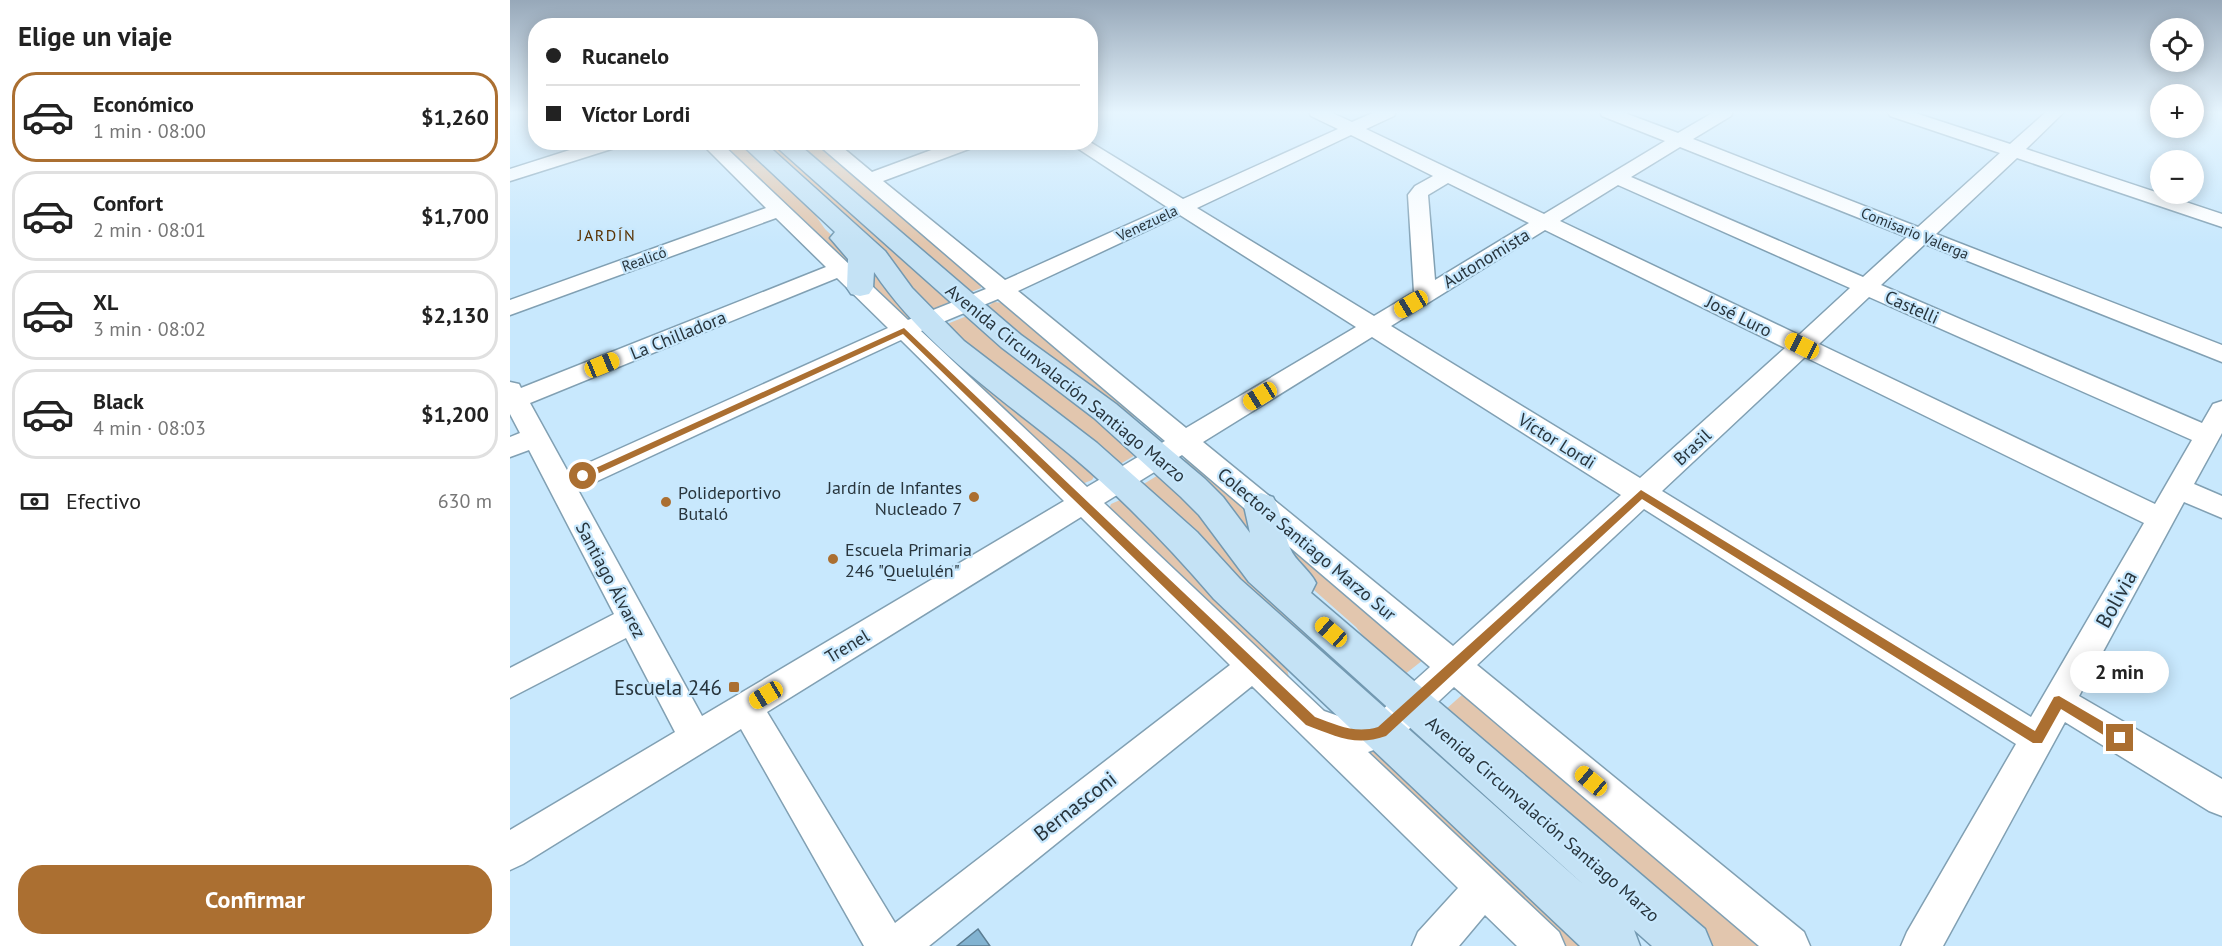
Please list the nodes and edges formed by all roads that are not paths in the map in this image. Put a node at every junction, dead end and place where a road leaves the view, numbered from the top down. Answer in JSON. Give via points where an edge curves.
{"nodes":[{"id":1,"x":570,"y":156,"type":"edge"},
{"id":2,"x":724,"y":156,"type":"edge"},
{"id":3,"x":765,"y":156,"type":"edge"},
{"id":4,"x":798,"y":156,"type":"edge"},
{"id":5,"x":841,"y":156,"type":"edge"},
{"id":6,"x":933,"y":156,"type":"edge"},
{"id":7,"x":1100,"y":156,"type":"edge"},
{"id":8,"x":1291,"y":156,"type":"edge"},
{"id":9,"x":1409,"y":156,"type":"edge"},
{"id":10,"x":1653,"y":156,"type":"edge"},
{"id":11,"x":1720,"y":156,"type":"edge"},
{"id":12,"x":2007,"y":156,"type":"edge"},
{"id":13,"x":2028,"y":156,"type":"edge"},
{"id":14,"x":510,"y":175,"type":"edge"},
{"id":15,"x":1448,"y":175,"type":"junction"},
{"id":16,"x":1617,"y":178,"type":"junction"},
{"id":17,"x":869,"y":180,"type":"junction"},
{"id":18,"x":1181,"y":207,"type":"junction"},
{"id":19,"x":779,"y":210,"type":"junction"},
{"id":20,"x":824,"y":210,"type":"junction"},
{"id":21,"x":2222,"y":221,"type":"edge"},
{"id":22,"x":1545,"y":222,"type":"junction"},
{"id":23,"x":1922,"y":236,"type":"junction"},
{"id":24,"x":841,"y":269,"type":"junction"},
{"id":25,"x":1866,"y":287,"type":"junction"},
{"id":26,"x":860,"y":288,"type":"junction"},
{"id":27,"x":1002,"y":291,"type":"junction"},
{"id":28,"x":1425,"y":295,"type":"junction"},
{"id":29,"x":969,"y":304,"type":"junction"},
{"id":30,"x":510,"y":308,"type":"edge"},
{"id":31,"x":916,"y":325,"type":"junction"},
{"id":32,"x":1374,"y":327,"type":"junction"},
{"id":33,"x":1802,"y":346,"type":"junction"},
{"id":34,"x":2222,"y":354,"type":"edge"},
{"id":35,"x":513,"y":395,"type":"edge"},
{"id":36,"x":2215,"y":423,"type":"edge"},
{"id":37,"x":523,"y":442,"type":"edge"},
{"id":38,"x":1172,"y":450,"type":"junction"},
{"id":39,"x":1118,"y":481,"type":"junction"},
{"id":40,"x":561,"y":486,"type":"junction"},
{"id":41,"x":2178,"y":488,"type":"junction"},
{"id":42,"x":1641,"y":493,"type":"junction"},
{"id":43,"x":1083,"y":502,"type":"junction"},
{"id":44,"x":1261,"y":506,"type":"junction"},
{"id":45,"x":2222,"y":508,"type":"edge"},
{"id":46,"x":2160,"y":519,"type":"junction"},
{"id":47,"x":633,"y":619,"type":"junction"},
{"id":48,"x":1253,"y":666,"type":"junction"},
{"id":49,"x":1454,"y":666,"type":"junction"},
{"id":50,"x":510,"y":684,"type":"edge"},
{"id":51,"x":2059,"y":701,"type":"junction"},
{"id":52,"x":1392,"y":704,"type":"junction"},
{"id":53,"x":746,"y":707,"type":"junction"},
{"id":54,"x":1311,"y":721,"type":"junction"},
{"id":55,"x":696,"y":737,"type":"junction"},
{"id":56,"x":2037,"y":739,"type":"junction"},
{"id":57,"x":2222,"y":799,"type":"edge"},
{"id":58,"x":510,"y":851,"type":"edge"},
{"id":59,"x":1484,"y":888,"type":"junction"},
{"id":60,"x":886,"y":946,"type":"edge"},
{"id":61,"x":897,"y":946,"type":"edge"},
{"id":62,"x":1432,"y":946,"type":"edge"},
{"id":63,"x":1545,"y":946,"type":"edge"},
{"id":64,"x":1616,"y":946,"type":"edge"},
{"id":65,"x":1688,"y":946,"type":"edge"},
{"id":66,"x":1790,"y":946,"type":"edge"},
{"id":67,"x":1921,"y":946,"type":"edge"}],
"edges":[{"from":1,"to":14,"type":"street"},
{"from":2,"to":19,"type":"street"},
{"from":3,"to":20,"type":"main road","name":"Avenida Circunvalación Santiago Marzo"},
{"from":4,"to":29,"type":"main road","name":"Avenida Circunvalación Santiago Marzo"},
{"from":5,"to":17,"type":"street","name":"Colectora Santiago Marzo Sur"},
{"from":6,"to":17,"type":"street"},
{"from":7,"to":18,"type":"street","name":"Víctor Lordi"},
{"from":8,"to":18,"type":"street","name":"Venezuela"},
{"from":9,"to":15,"type":"street","name":"José Luro"},
{"from":10,"to":16,"type":"street","name":"Autonomista"},
{"from":11,"to":23,"type":"street","name":"Comisario Valerga"},
{"from":12,"to":23,"type":"street","name":"Brasil"},
{"from":13,"to":21,"type":"street"},
{"from":15,"to":22,"type":"street","name":"José Luro"},
{"from":15,"to":28,"type":"street","via":[[1418,195]]},
{"from":16,"to":22,"type":"street","name":"Autonomista"},
{"from":16,"to":25,"type":"street","name":"Castelli"},
{"from":17,"to":27,"type":"street","name":"Colectora Santiago Marzo Sur"},
{"from":18,"to":27,"type":"street","name":"Venezuela"},
{"from":18,"to":32,"type":"street","name":"Víctor Lordi"},
{"from":19,"to":24,"type":"street"},
{"from":19,"to":30,"type":"street","name":"Realicó"},
{"from":20,"to":26,"type":"main road","via":[[831,226],[860,256]]},
{"from":20,"to":31,"type":"main road","name":"Avenida Circunvalación Santiago Marzo","via":[[876,256]]},
{"from":22,"to":28,"type":"street","name":"Autonomista"},
{"from":22,"to":33,"type":"street","name":"José Luro"},
{"from":23,"to":25,"type":"street","name":"Brasil"},
{"from":23,"to":34,"type":"street","name":"Comisario Valerga"},
{"from":24,"to":26,"type":"street"},
{"from":24,"to":35,"type":"street","name":"La Chilladora"},
{"from":25,"to":33,"type":"street","name":"Brasil"},
{"from":25,"to":36,"type":"street","name":"Castelli"},
{"from":26,"to":31,"type":"street"},
{"from":27,"to":29,"type":"street","name":"Venezuela"},
{"from":27,"to":38,"type":"street","name":"Colectora Santiago Marzo Sur"},
{"from":28,"to":32,"type":"street","name":"Autonomista"},
{"from":29,"to":31,"type":"street","name":"Venezuela"},
{"from":29,"to":38,"type":"main road","name":"Avenida Circunvalación Santiago Marzo","via":[[1027,354],[1105,411]]},
{"from":31,"to":39,"type":"main road","name":"Avenida Circunvalación Santiago Marzo","via":[[960,352],[1064,432]]},
{"from":31,"to":40,"type":"street","name":"Venezuela"},
{"from":31,"to":43,"type":"street"},
{"from":32,"to":38,"type":"street","name":"Autonomista"},
{"from":32,"to":42,"type":"street","name":"Víctor Lordi"},
{"from":33,"to":42,"type":"street","name":"Brasil"},
{"from":33,"to":46,"type":"street","name":"José Luro"},
{"from":35,"to":37,"type":"street","name":"Santiago Álvarez"},
{"from":36,"to":41,"type":"street","name":"Bolivia"},
{"from":37,"to":40,"type":"street","name":"Santiago Álvarez"},
{"from":38,"to":39,"type":"street","name":"Trenel"},
{"from":38,"to":44,"type":"street","name":"Colectora Santiago Marzo Sur"},
{"from":38,"to":52,"type":"main road","name":"Avenida Circunvalación Santiago Marzo","via":[[1249,558]]},
{"from":39,"to":43,"type":"street","name":"Trenel"},
{"from":39,"to":52,"type":"main road","name":"Avenida Circunvalación Santiago Marzo","via":[[1185,542],[1227,589]]},
{"from":40,"to":47,"type":"street","name":"Santiago Álvarez"},
{"from":41,"to":45,"type":"street"},
{"from":41,"to":46,"type":"street","name":"Bolivia"},
{"from":42,"to":49,"type":"street","name":"Brasil"},
{"from":42,"to":56,"type":"street","name":"Víctor Lordi"},
{"from":43,"to":48,"type":"street"},
{"from":43,"to":53,"type":"street","name":"Trenel"},
{"from":44,"to":49,"type":"street","name":"Colectora Santiago Marzo Sur"},
{"from":44,"to":52,"type":"main road","via":[[1278,565],[1354,634]]},
{"from":46,"to":51,"type":"street","name":"Bolivia"},
{"from":47,"to":50,"type":"street"},
{"from":47,"to":55,"type":"street","name":"Santiago Álvarez"},
{"from":48,"to":54,"type":"street"},
{"from":48,"to":61,"type":"street","name":"Bernasconi"},
{"from":49,"to":52,"type":"street","name":"Brasil"},
{"from":49,"to":66,"type":"street","name":"Colectora Santiago Marzo Sur"},
{"from":51,"to":56,"type":"street","name":"Bolivia"},
{"from":51,"to":57,"type":"street"},
{"from":52,"to":54,"type":"street","via":[[1365,736],[1351,736]]},
{"from":52,"to":64,"type":"main road","name":"Avenida Circunvalación Santiago Marzo"},
{"from":52,"to":65,"type":"main road","name":"Avenida Circunvalación Santiago Marzo"},
{"from":53,"to":55,"type":"street","name":"Trenel"},
{"from":53,"to":60,"type":"street"},
{"from":54,"to":59,"type":"street"},
{"from":55,"to":58,"type":"street","name":"Trenel"},
{"from":56,"to":67,"type":"street","name":"Bolivia"},
{"from":59,"to":62,"type":"street"},
{"from":59,"to":63,"type":"street"}]}
